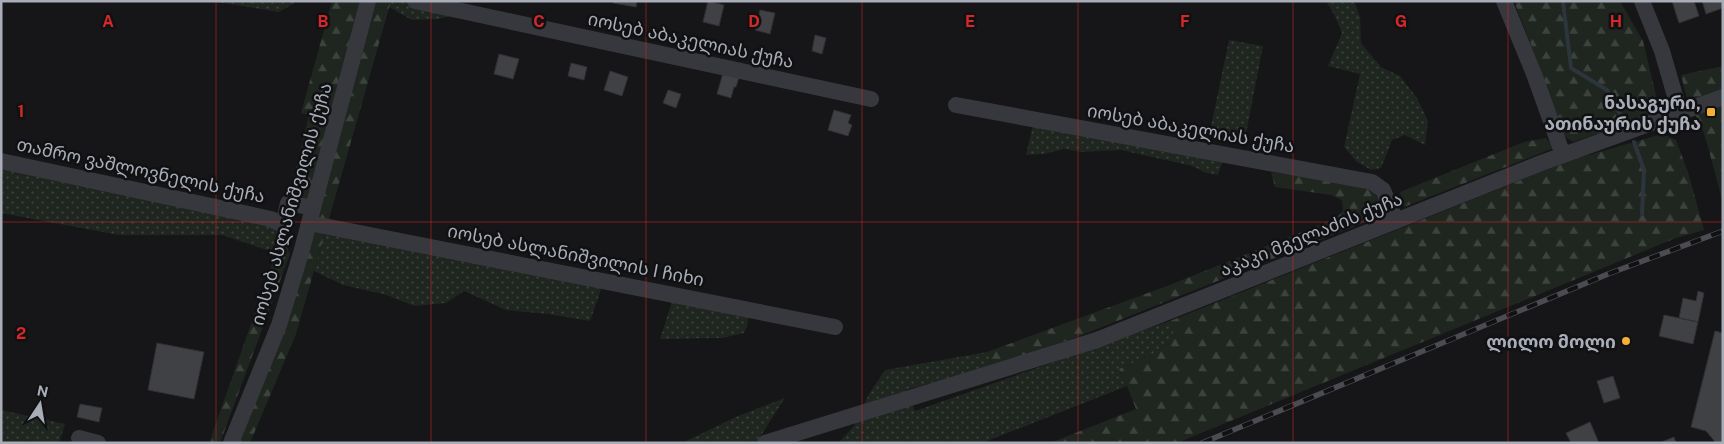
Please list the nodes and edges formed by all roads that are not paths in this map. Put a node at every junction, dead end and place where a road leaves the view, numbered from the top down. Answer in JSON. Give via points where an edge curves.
{"nodes":[{"id":1,"x":368,"y":1,"type":"edge"},
{"id":2,"x":415,"y":1,"type":"edge"},
{"id":3,"x":1504,"y":1,"type":"edge"},
{"id":4,"x":1642,"y":1,"type":"edge"},
{"id":5,"x":1723,"y":97,"type":"edge"},
{"id":6,"x":871,"y":99,"type":"dead end"},
{"id":7,"x":956,"y":105,"type":"dead end"},
{"id":8,"x":1680,"y":113,"type":"junction"},
{"id":9,"x":1563,"y":155,"type":"junction"},
{"id":10,"x":1,"y":161,"type":"edge"},
{"id":11,"x":311,"y":216,"type":"junction"},
{"id":12,"x":1396,"y":221,"type":"junction"},
{"id":13,"x":283,"y":225,"type":"junction"},
{"id":14,"x":303,"y":247,"type":"junction"},
{"id":15,"x":835,"y":327,"type":"dead end"},
{"id":16,"x":79,"y":438,"type":"dead end"},
{"id":17,"x":98,"y":443,"type":"edge"},
{"id":18,"x":231,"y":443,"type":"edge"},
{"id":19,"x":765,"y":443,"type":"edge"}],
"edges":[{"from":1,"to":11,"type":"street","name":"იოსებ ასლანიშვილის ქუჩა"},
{"from":2,"to":6,"type":"street","name":"იოსებ აბაკელიას ქუჩა"},
{"from":3,"to":9,"type":"street"},
{"from":4,"to":8,"type":"street","via":[[1662,51]]},
{"from":5,"to":8,"type":"street","name":"აკაკი მგელაძის ქუჩა"},
{"from":7,"to":12,"type":"street","name":"იოსებ აბაკელიას ქუჩა","via":[[1372,182],[1384,190]]},
{"from":8,"to":9,"type":"street","name":"აკაკი მგელაძის ქუჩა"},
{"from":9,"to":12,"type":"street","name":"აკაკი მგელაძის ქუჩა"},
{"from":10,"to":13,"type":"street","name":"თამრო ვაშლოვნელის ქუჩა","via":[[271,219]]},
{"from":11,"to":13,"type":"street","name":"თამრო ვაშლოვნელის ქუჩა","via":[[288,203]]},
{"from":11,"to":14,"type":"street","name":"იოსებ ასლანიშვილის ქუჩა"},
{"from":11,"to":15,"type":"street","name":"იოსებ ასლანიშვილის I ჩიხი"},
{"from":12,"to":19,"type":"street","name":"აკაკი მგელაძის ქუჩა","via":[[1097,340]]},
{"from":13,"to":14,"type":"street"},
{"from":14,"to":18,"type":"street","name":"იოსებ ასლანიშვილის ქუჩა","via":[[279,325]]},
{"from":16,"to":17,"type":"street"}]}
